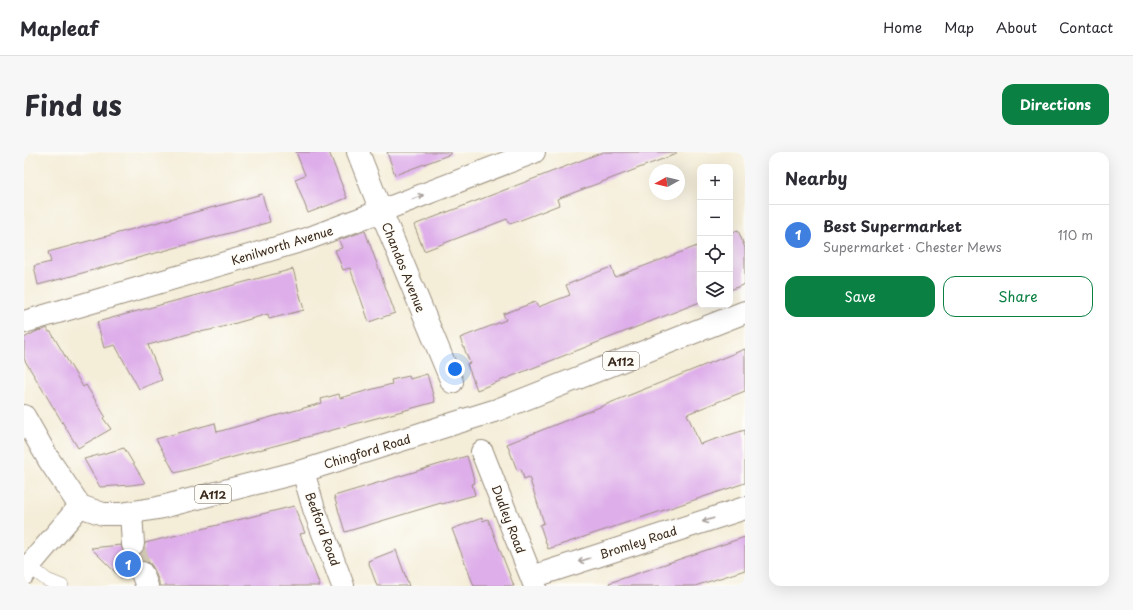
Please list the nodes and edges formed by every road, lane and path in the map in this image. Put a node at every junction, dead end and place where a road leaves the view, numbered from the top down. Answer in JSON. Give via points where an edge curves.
{"nodes":[{"id":1,"x":358,"y":152,"type":"edge"},
{"id":2,"x":534,"y":152,"type":"edge"},
{"id":3,"x":381,"y":211,"type":"junction"},
{"id":4,"x":745,"y":312,"type":"edge"},
{"id":5,"x":24,"y":322,"type":"edge"},
{"id":6,"x":452,"y":382,"type":"dead end"},
{"id":7,"x":24,"y":416,"type":"edge"},
{"id":8,"x":482,"y":452,"type":"dead end"},
{"id":9,"x":303,"y":471,"type":"junction"},
{"id":10,"x":80,"y":506,"type":"junction"},
{"id":11,"x":745,"y":508,"type":"edge"},
{"id":12,"x":131,"y":512,"type":"junction"},
{"id":13,"x":134,"y":544,"type":"tunnel mouth"},
{"id":14,"x":27,"y":570,"type":"edge"},
{"id":15,"x":533,"y":581,"type":"edge"},
{"id":16,"x":62,"y":586,"type":"edge"},
{"id":17,"x":343,"y":586,"type":"edge"}],
"edges":[{"from":1,"to":3,"type":"street","name":"Chandos Avenue"},
{"from":3,"to":2,"type":"street","name":"Kenilworth Avenue","one_way":true},
{"from":3,"to":5,"type":"street","name":"Kenilworth Avenue","via":[[307,239]]},
{"from":3,"to":6,"type":"street","name":"Chandos Avenue"},
{"from":4,"to":9,"type":"street","name":"Chingford Road","number":"A112","via":[[497,410]]},
{"from":7,"to":10,"type":"street","via":[[49,460]]},
{"from":8,"to":15,"type":"street","name":"Dudley Road"},
{"from":9,"to":12,"type":"street","name":"Chingford Road","number":"A112","via":[[158,508]]},
{"from":9,"to":17,"type":"street","name":"Bedford Road","via":[[314,509]]},
{"from":10,"to":12,"type":"street","name":"Chingford Road","number":"A112","via":[[103,514]]},
{"from":10,"to":14,"type":"street"},
{"from":11,"to":15,"type":"street","name":"Bromley Road","one_way":true},
{"from":12,"to":13,"type":"street"},
{"from":14,"to":16,"type":"lane"}]}
